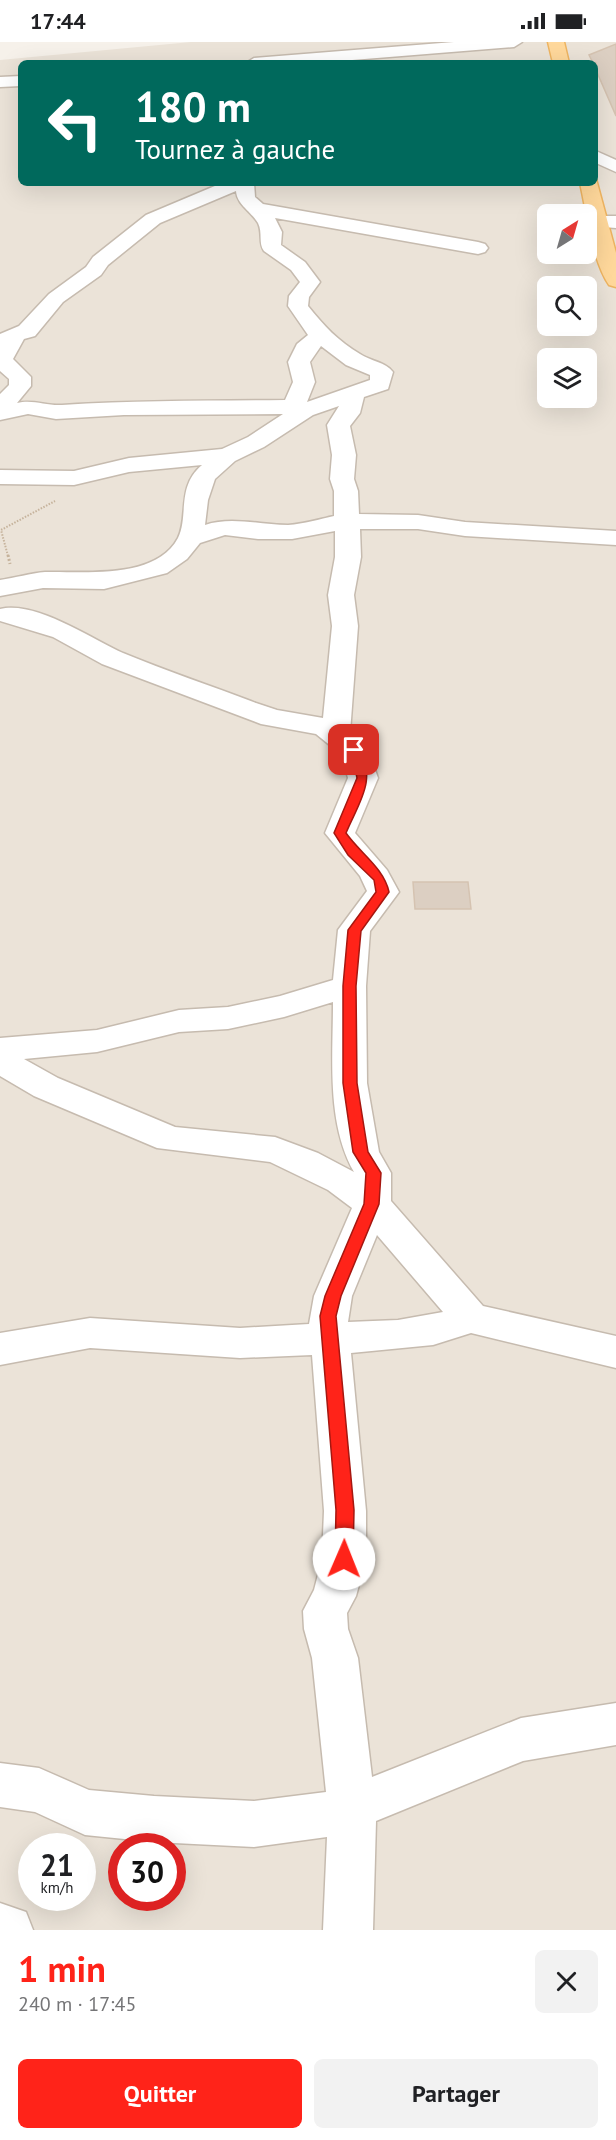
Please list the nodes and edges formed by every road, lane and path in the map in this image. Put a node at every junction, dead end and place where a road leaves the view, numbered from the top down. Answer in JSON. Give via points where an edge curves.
{"nodes":[{"id":1,"x":514,"y":42,"type":"edge"},
{"id":2,"x":556,"y":42,"type":"edge"},
{"id":3,"x":442,"y":44,"type":"edge"},
{"id":4,"x":348,"y":60,"type":"edge"},
{"id":5,"x":560,"y":60,"type":"edge"},
{"id":6,"x":18,"y":81,"type":"edge"},
{"id":7,"x":0,"y":82,"type":"edge"},
{"id":8,"x":598,"y":157,"type":"edge"},
{"id":9,"x":616,"y":167,"type":"edge"},
{"id":10,"x":231,"y":186,"type":"edge"},
{"id":11,"x":244,"y":186,"type":"edge"},
{"id":12,"x":589,"y":186,"type":"edge"},
{"id":13,"x":256,"y":209,"type":"junction"},
{"id":14,"x":607,"y":222,"type":"edge"},
{"id":15,"x":478,"y":248,"type":"dead end"},
{"id":16,"x":616,"y":281,"type":"edge"},
{"id":17,"x":320,"y":336,"type":"junction"},
{"id":18,"x":8,"y":337,"type":"edge"},
{"id":19,"x":353,"y":395,"type":"junction"},
{"id":20,"x":0,"y":407,"type":"edge"},
{"id":21,"x":294,"y":412,"type":"junction"},
{"id":22,"x":0,"y":413,"type":"edge"},
{"id":23,"x":227,"y":456,"type":"junction"},
{"id":24,"x":0,"y":477,"type":"edge"},
{"id":25,"x":74,"y":478,"type":"junction"},
{"id":26,"x":345,"y":522,"type":"junction"},
{"id":27,"x":191,"y":538,"type":"junction"},
{"id":28,"x":616,"y":538,"type":"edge"},
{"id":29,"x":3,"y":603,"type":"edge"},
{"id":30,"x":336,"y":735,"type":"junction"},
{"id":31,"x":350,"y":986,"type":"junction"},
{"id":32,"x":0,"y":1052,"type":"edge"},
{"id":33,"x":372,"y":1204,"type":"junction"},
{"id":34,"x":471,"y":1318,"type":"junction"},
{"id":35,"x":331,"y":1337,"type":"junction"},
{"id":36,"x":0,"y":1349,"type":"edge"},
{"id":37,"x":616,"y":1352,"type":"edge"},
{"id":38,"x":616,"y":1724,"type":"edge"},
{"id":39,"x":0,"y":1785,"type":"edge"},
{"id":40,"x":351,"y":1808,"type":"junction"},
{"id":41,"x":0,"y":1928,"type":"edge"},
{"id":42,"x":8,"y":1930,"type":"edge"},
{"id":43,"x":348,"y":1930,"type":"edge"}],
"edges":[{"from":1,"to":3,"type":"street"},
{"from":2,"to":5,"type":"main road"},
{"from":3,"to":4,"type":"street"},
{"from":6,"to":7,"type":"street"},
{"from":8,"to":9,"type":"street"},
{"from":10,"to":18,"type":"street","via":[[153,219],[100,261],[94,271],[56,298],[27,330]]},
{"from":11,"to":13,"type":"street","via":[[246,198]]},
{"from":12,"to":14,"type":"main road"},
{"from":13,"to":15,"type":"street"},
{"from":13,"to":17,"type":"street","via":[[272,232],[271,247],[308,277],[310,282],[299,296],[298,306]]},
{"from":14,"to":16,"type":"main road"},
{"from":17,"to":19,"type":"street","via":[[354,360],[382,372],[380,384]]},
{"from":17,"to":21,"type":"street","via":[[299,362],[304,382]]},
{"from":18,"to":20,"type":"street","via":[[1,360],[20,377],[20,387]]},
{"from":19,"to":21,"type":"street"},
{"from":19,"to":26,"type":"street","via":[[349,413],[338,425],[344,454]]},
{"from":21,"to":22,"type":"street","via":[[124,408],[56,412],[28,407]]},
{"from":21,"to":23,"type":"street","via":[[256,442]]},
{"from":23,"to":25,"type":"street","via":[[129,465]]},
{"from":23,"to":27,"type":"street","via":[[204,476]]},
{"from":24,"to":25,"type":"street"},
{"from":25,"to":29,"type":"path","via":[[66,493],[1,530],[11,571]]},
{"from":26,"to":27,"type":"street","via":[[292,532],[224,527]]},
{"from":26,"to":28,"type":"street","via":[[418,522],[465,529]]},
{"from":26,"to":30,"type":"street","via":[[348,557],[341,595],[345,626]]},
{"from":27,"to":29,"type":"street","via":[[178,554],[158,568],[104,581],[60,580],[11,607]]},
{"from":29,"to":30,"type":"street","via":[[112,658],[197,692],[271,718],[325,727]]},
{"from":30,"to":31,"type":"street","via":[[354,750],[363,778],[340,833],[380,878],[383,892],[354,930]]},
{"from":31,"to":32,"type":"street","via":[[228,1018],[179,1021],[97,1041]]},
{"from":31,"to":33,"type":"street","via":[[350,1083],[361,1152],[373,1173]]},
{"from":32,"to":33,"type":"street","via":[[9,1066],[46,1088],[170,1138],[275,1150],[341,1181]]},
{"from":33,"to":34,"type":"street"},
{"from":33,"to":35,"type":"street","via":[[333,1296],[328,1316]]},
{"from":34,"to":35,"type":"street","via":[[433,1330],[398,1335]]},
{"from":34,"to":37,"type":"street"},
{"from":35,"to":36,"type":"street","via":[[240,1343],[90,1333]]},
{"from":35,"to":40,"type":"street","via":[[345,1510],[344,1559],[334,1596],[325,1611],[335,1658]]},
{"from":38,"to":40,"type":"street","via":[[521,1740]]},
{"from":39,"to":40,"type":"street","via":[[39,1790],[85,1812],[154,1819],[254,1824],[312,1818]]},
{"from":40,"to":43,"type":"street"},
{"from":41,"to":42,"type":"street"}]}
